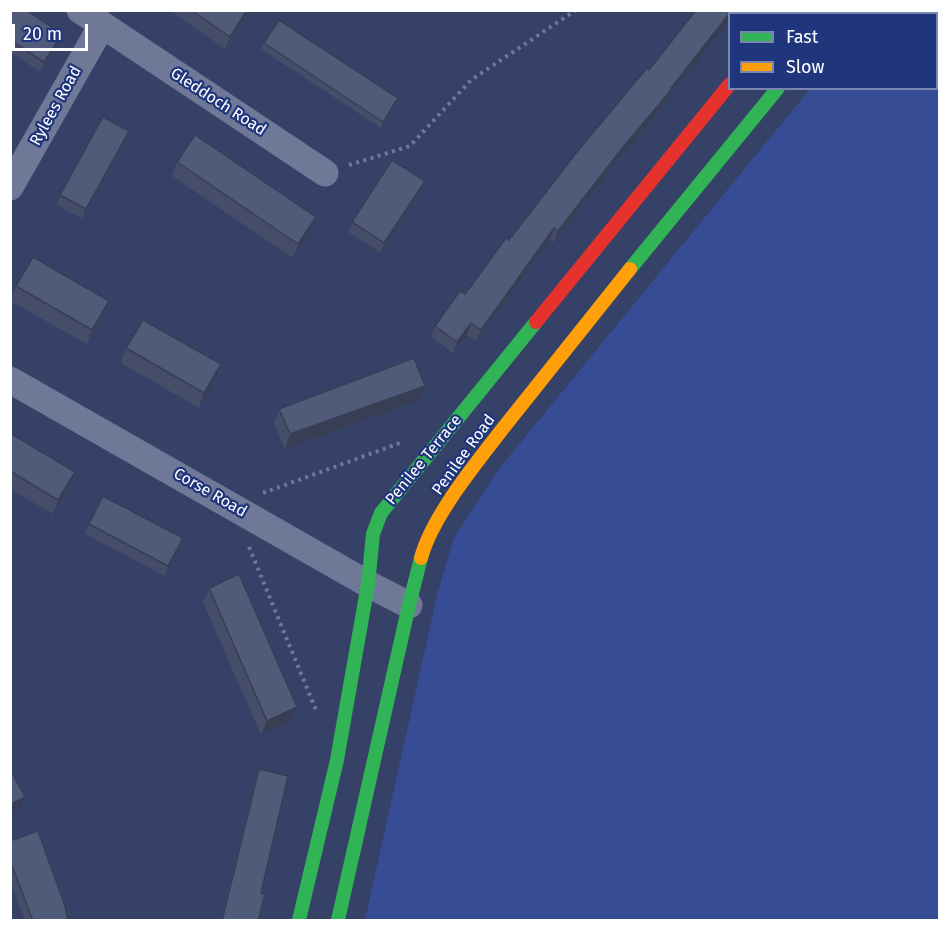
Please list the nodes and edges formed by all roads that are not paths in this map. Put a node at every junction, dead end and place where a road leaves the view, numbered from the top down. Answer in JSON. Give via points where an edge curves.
{"nodes":[{"id":1,"x":91,"y":18,"type":"edge"},
{"id":2,"x":728,"y":85,"type":"edge"},
{"id":3,"x":776,"y":90,"type":"edge"},
{"id":4,"x":325,"y":173,"type":"road end"},
{"id":5,"x":10,"y":187,"type":"edge"},
{"id":6,"x":10,"y":380,"type":"edge"},
{"id":7,"x":368,"y":584,"type":"junction"},
{"id":8,"x":409,"y":605,"type":"junction"},
{"id":9,"x":299,"y":921,"type":"edge"},
{"id":10,"x":338,"y":921,"type":"edge"}],
"edges":[{"from":1,"to":4,"type":"street","name":"Gleddoch Road"},
{"from":1,"to":5,"type":"street","name":"Rylees Road"},
{"from":2,"to":7,"type":"street","name":"Penilee Terrace","via":[[381,513],[373,534]]},
{"from":3,"to":8,"type":"street","name":"Penilee Road","via":[[477,462],[424,548]]},
{"from":6,"to":7,"type":"street","name":"Corse Road"},
{"from":7,"to":8,"type":"street","name":"Corse Road"},
{"from":7,"to":9,"type":"street","name":"Penilee Terrace","via":[[336,760]]},
{"from":8,"to":10,"type":"street","name":"Penilee Road"}]}
